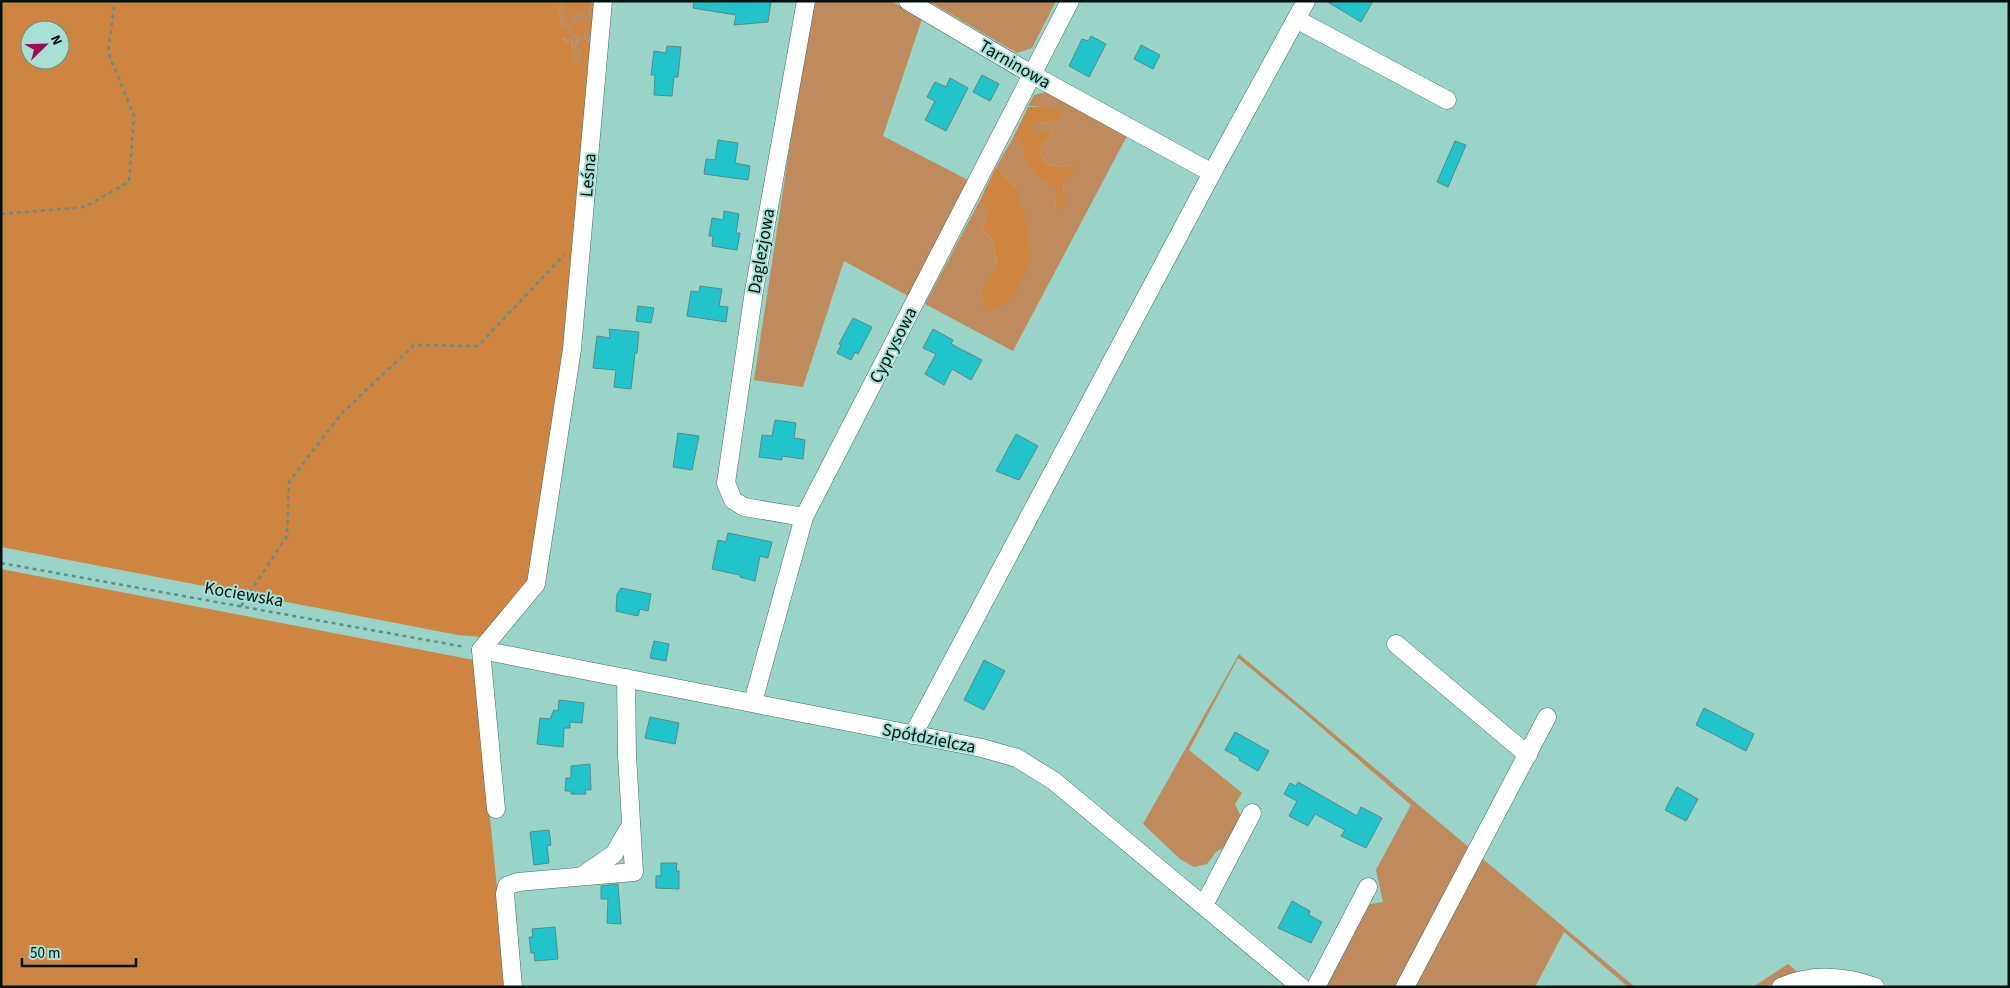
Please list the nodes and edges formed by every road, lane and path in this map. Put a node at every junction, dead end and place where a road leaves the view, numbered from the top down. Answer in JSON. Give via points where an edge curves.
{"nodes":[{"id":1,"x":115,"y":1,"type":"edge"},
{"id":2,"x":603,"y":1,"type":"edge"},
{"id":3,"x":806,"y":1,"type":"edge"},
{"id":4,"x":908,"y":1,"type":"edge"},
{"id":5,"x":1070,"y":1,"type":"edge"},
{"id":6,"x":1306,"y":1,"type":"edge"},
{"id":7,"x":1296,"y":19,"type":"junction"},
{"id":8,"x":1033,"y":75,"type":"junction"},
{"id":9,"x":1448,"y":100,"type":"dead end"},
{"id":10,"x":1212,"y":173,"type":"junction"},
{"id":11,"x":1,"y":214,"type":"edge"},
{"id":12,"x":582,"y":236,"type":"junction"},
{"id":13,"x":804,"y":517,"type":"junction"},
{"id":14,"x":1,"y":563,"type":"edge"},
{"id":15,"x":241,"y":606,"type":"junction"},
{"id":16,"x":1396,"y":644,"type":"dead end"},
{"id":17,"x":481,"y":650,"type":"junction"},
{"id":18,"x":626,"y":678,"type":"junction"},
{"id":19,"x":753,"y":702,"type":"junction"},
{"id":20,"x":1547,"y":717,"type":"dead end"},
{"id":21,"x":913,"y":734,"type":"junction"},
{"id":22,"x":1528,"y":755,"type":"junction"},
{"id":23,"x":496,"y":810,"type":"dead end"},
{"id":24,"x":1252,"y":813,"type":"dead end"},
{"id":25,"x":631,"y":825,"type":"junction"},
{"id":26,"x":580,"y":878,"type":"junction"},
{"id":27,"x":1368,"y":887,"type":"dead end"},
{"id":28,"x":1204,"y":905,"type":"junction"},
{"id":29,"x":513,"y":987,"type":"edge"},
{"id":30,"x":1301,"y":987,"type":"edge"},
{"id":31,"x":1316,"y":987,"type":"edge"},
{"id":32,"x":1405,"y":987,"type":"edge"},
{"id":33,"x":1781,"y":987,"type":"edge"},
{"id":34,"x":1875,"y":987,"type":"edge"}],
"edges":[{"from":1,"to":11,"type":"path","via":[[108,52],[134,116],[129,182],[85,207]]},
{"from":2,"to":12,"type":"street","name":"Leśna"},
{"from":3,"to":13,"type":"street","name":"Daglezjowa","via":[[754,291],[726,483],[733,500],[744,507]]},
{"from":4,"to":8,"type":"street","name":"Tarninowa"},
{"from":5,"to":8,"type":"street","name":"Cyprysowa"},
{"from":6,"to":7,"type":"street"},
{"from":7,"to":9,"type":"street"},
{"from":7,"to":10,"type":"street"},
{"from":8,"to":10,"type":"street","name":"Tarninowa"},
{"from":8,"to":13,"type":"street","name":"Cyprysowa"},
{"from":10,"to":21,"type":"street"},
{"from":12,"to":15,"type":"path","via":[[478,346],[414,345],[340,414],[289,482],[287,536]]},
{"from":12,"to":17,"type":"street","name":"Leśna","via":[[572,349],[536,584]]},
{"from":13,"to":19,"type":"street","name":"Cyprysowa"},
{"from":14,"to":15,"type":"path","name":"Kociewska"},
{"from":15,"to":17,"type":"path","name":"Kociewska"},
{"from":16,"to":22,"type":"street"},
{"from":17,"to":18,"type":"street","name":"Spółdzielcza"},
{"from":17,"to":23,"type":"street"},
{"from":18,"to":19,"type":"street","name":"Spółdzielcza"},
{"from":18,"to":25,"type":"street"},
{"from":19,"to":21,"type":"street","name":"Spółdzielcza"},
{"from":20,"to":22,"type":"street"},
{"from":21,"to":28,"type":"street","name":"Spółdzielcza","via":[[1002,753],[1027,763],[1054,781]]},
{"from":22,"to":32,"type":"street"},
{"from":24,"to":28,"type":"street"},
{"from":25,"to":26,"type":"street","via":[[614,854]]},
{"from":25,"to":26,"type":"street","via":[[634,872]]},
{"from":26,"to":29,"type":"street","via":[[518,882],[506,886]]},
{"from":27,"to":31,"type":"street"},
{"from":28,"to":30,"type":"street","name":"Spółdzielcza"},
{"from":33,"to":34,"type":"street","via":[[1796,981],[1827,977],[1845,978]]}]}
